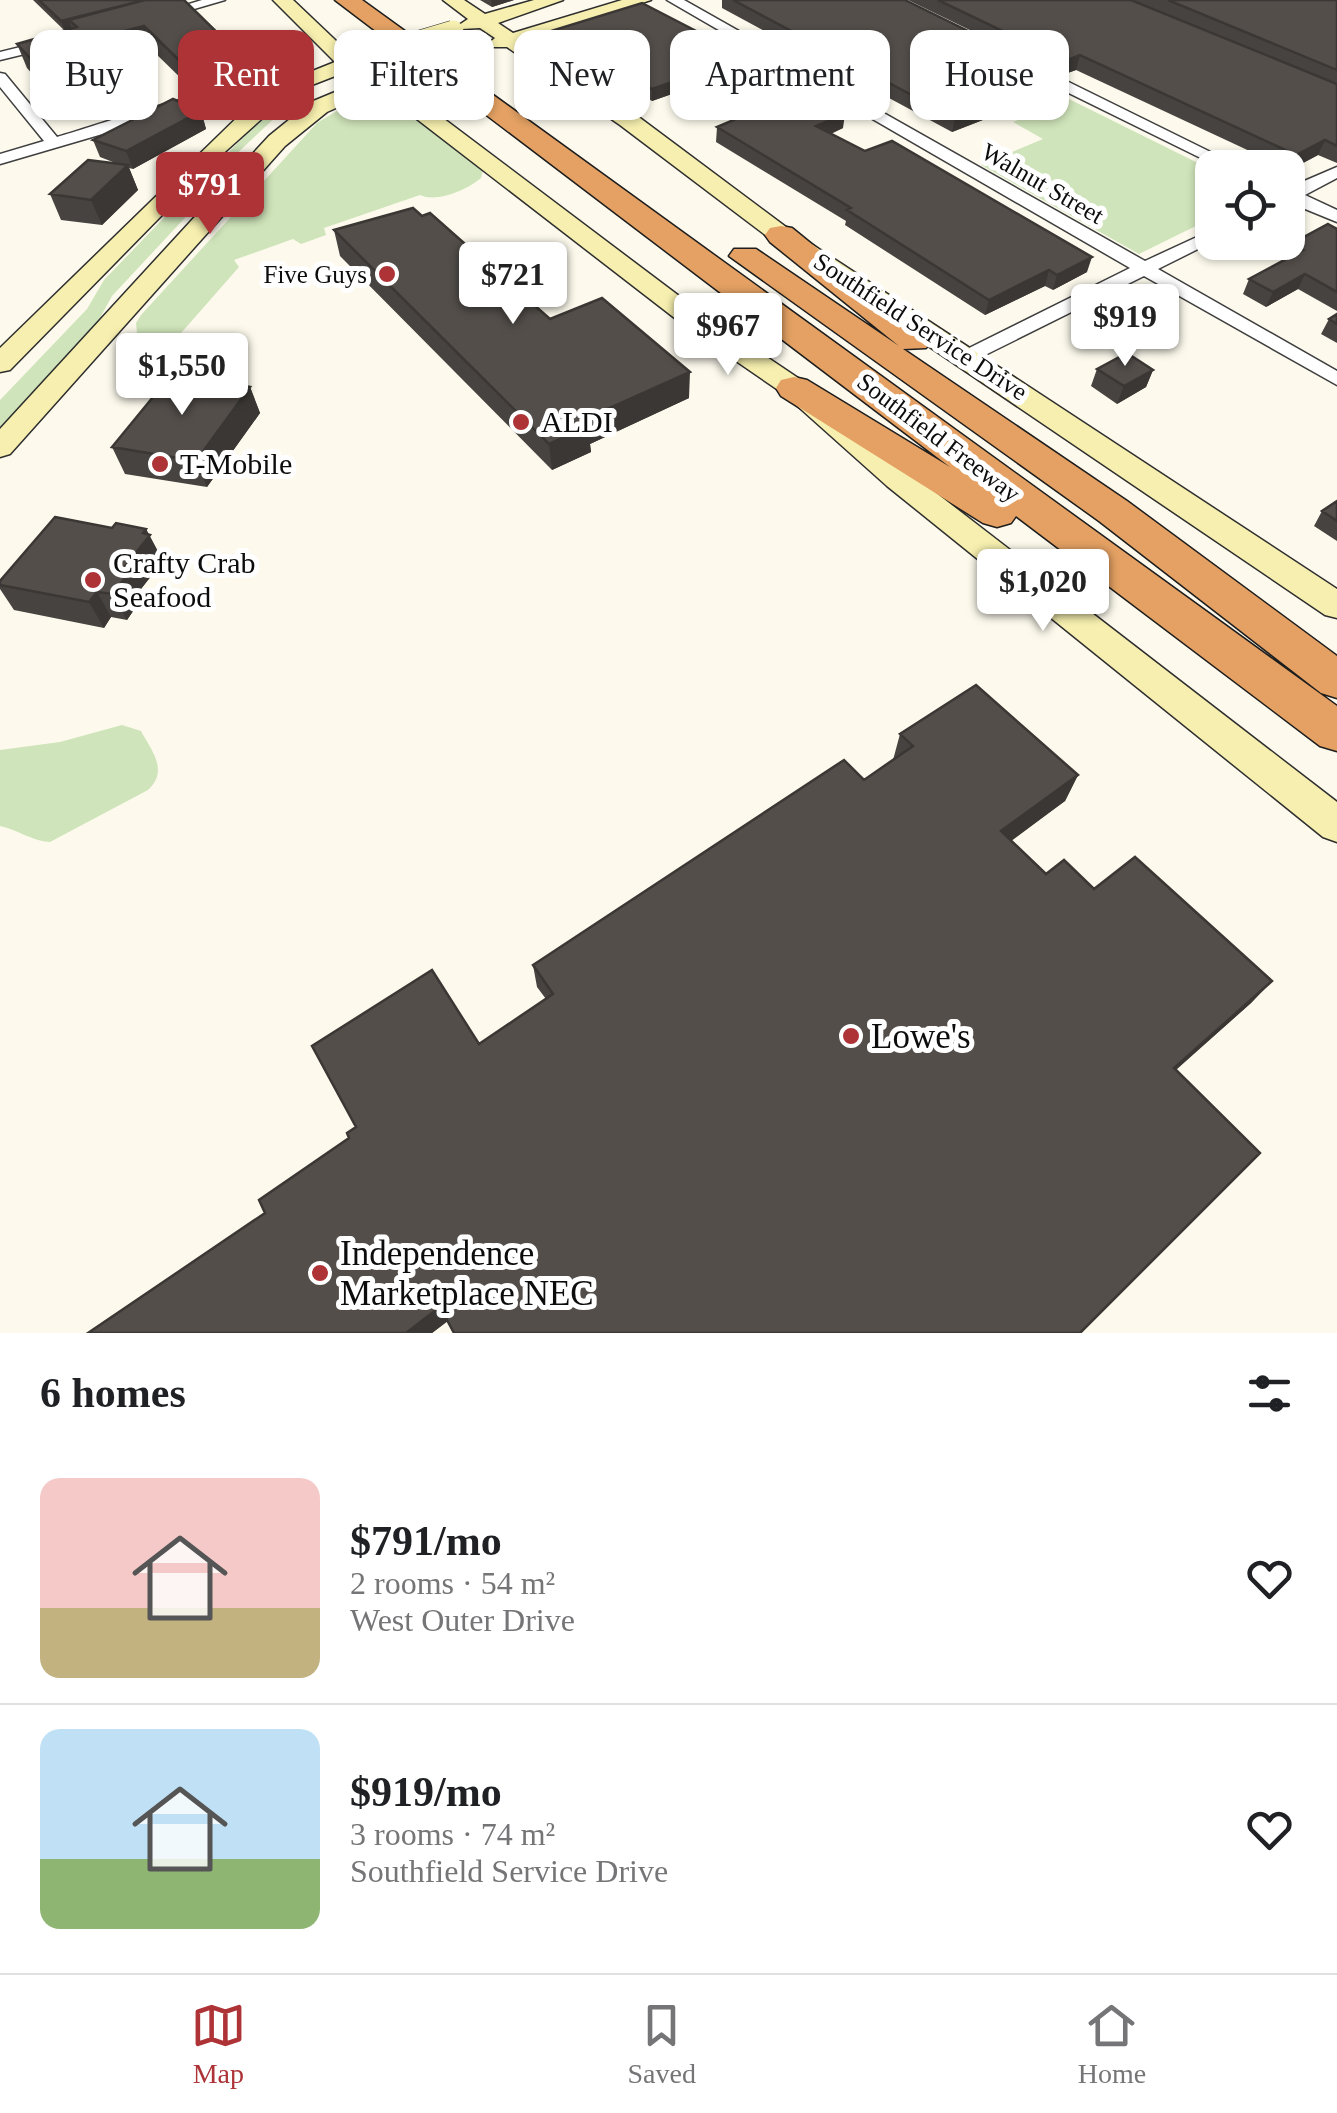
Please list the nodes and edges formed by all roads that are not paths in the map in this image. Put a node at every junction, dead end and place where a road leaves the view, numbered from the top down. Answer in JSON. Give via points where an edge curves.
{"nodes":[{"id":1,"x":218,"y":0,"type":"edge"},
{"id":2,"x":282,"y":0,"type":"edge"},
{"id":3,"x":346,"y":0,"type":"edge"},
{"id":4,"x":383,"y":0,"type":"edge"},
{"id":5,"x":554,"y":0,"type":"edge"},
{"id":6,"x":642,"y":0,"type":"edge"},
{"id":7,"x":674,"y":0,"type":"edge"},
{"id":8,"x":455,"y":2,"type":"edge"},
{"id":9,"x":533,"y":6,"type":"junction"},
{"id":10,"x":146,"y":19,"type":"edge"},
{"id":11,"x":482,"y":20,"type":"junction"},
{"id":12,"x":555,"y":26,"type":"junction"},
{"id":13,"x":447,"y":28,"type":"junction"},
{"id":14,"x":440,"y":30,"type":"edge"},
{"id":15,"x":511,"y":39,"type":"junction"},
{"id":16,"x":320,"y":40,"type":"junction"},
{"id":17,"x":514,"y":41,"type":"edge"},
{"id":18,"x":334,"y":42,"type":"edge"},
{"id":19,"x":30,"y":48,"type":"edge"},
{"id":20,"x":494,"y":50,"type":"edge"},
{"id":21,"x":334,"y":51,"type":"edge"},
{"id":22,"x":0,"y":56,"type":"edge"},
{"id":23,"x":0,"y":77,"type":"edge"},
{"id":24,"x":1069,"y":87,"type":"edge"},
{"id":25,"x":334,"y":99,"type":"edge"},
{"id":26,"x":178,"y":107,"type":"edge"},
{"id":27,"x":247,"y":120,"type":"edge"},
{"id":28,"x":275,"y":120,"type":"edge"},
{"id":29,"x":431,"y":120,"type":"edge"},
{"id":30,"x":628,"y":120,"type":"edge"},
{"id":31,"x":54,"y":144,"type":"junction"},
{"id":32,"x":1198,"y":150,"type":"edge"},
{"id":33,"x":0,"y":159,"type":"edge"},
{"id":34,"x":1337,"y":172,"type":"edge"},
{"id":35,"x":245,"y":176,"type":"junction"},
{"id":36,"x":1305,"y":187,"type":"edge"},
{"id":37,"x":176,"y":188,"type":"junction"},
{"id":38,"x":660,"y":196,"type":"dead end"},
{"id":39,"x":1305,"y":202,"type":"edge"},
{"id":40,"x":1337,"y":217,"type":"edge"},
{"id":41,"x":781,"y":235,"type":"junction"},
{"id":42,"x":725,"y":242,"type":"dead end"},
{"id":43,"x":1195,"y":243,"type":"edge"},
{"id":44,"x":1143,"y":269,"type":"junction"},
{"id":45,"x":85,"y":279,"type":"junction"},
{"id":46,"x":116,"y":320,"type":"junction"},
{"id":47,"x":968,"y":356,"type":"junction"},
{"id":48,"x":0,"y":364,"type":"edge"},
{"id":49,"x":1337,"y":378,"type":"edge"},
{"id":50,"x":794,"y":388,"type":"junction"},
{"id":51,"x":0,"y":391,"type":"edge"},
{"id":52,"x":0,"y":447,"type":"edge"},
{"id":53,"x":1113,"y":511,"type":"junction"},
{"id":54,"x":1337,"y":606,"type":"edge"},
{"id":55,"x":1337,"y":680,"type":"edge"},
{"id":56,"x":1337,"y":732,"type":"edge"},
{"id":57,"x":1337,"y":758,"type":"edge"},
{"id":58,"x":1337,"y":825,"type":"edge"}],
"edges":[{"from":1,"to":10,"type":"street"},
{"from":2,"to":16,"type":"main road"},
{"from":3,"to":56,"type":"highway","name":"Southfield Freeway"},
{"from":4,"to":38,"type":"highway"},
{"from":5,"to":9,"type":"main road"},
{"from":6,"to":12,"type":"main road"},
{"from":7,"to":44,"type":"street","name":"Walnut Street"},
{"from":8,"to":11,"type":"main road","name":"Southfield Service Drive"},
{"from":8,"to":13,"type":"main road","via":[[458,13]]},
{"from":9,"to":11,"type":"main road"},
{"from":9,"to":12,"type":"main road","via":[[530,20]]},
{"from":11,"to":13,"type":"main road"},
{"from":11,"to":15,"type":"main road","name":"Southfield Service Drive"},
{"from":12,"to":15,"type":"main road"},
{"from":13,"to":14,"type":"main road","bridge":true},
{"from":15,"to":17,"type":"main road","name":"Southfield Service Drive"},
{"from":15,"to":20,"type":"main road"},
{"from":16,"to":18,"type":"main road"},
{"from":16,"to":21,"type":"main road"},
{"from":19,"to":22,"type":"street"},
{"from":23,"to":31,"type":"street"},
{"from":24,"to":32,"type":"street"},
{"from":25,"to":35,"type":"main road","via":[[297,122]]},
{"from":26,"to":31,"type":"street"},
{"from":27,"to":37,"type":"main road"},
{"from":28,"to":35,"type":"main road","via":[[243,152]]},
{"from":29,"to":50,"type":"main road"},
{"from":30,"to":41,"type":"main road","name":"Southfield Service Drive"},
{"from":31,"to":33,"type":"street"},
{"from":34,"to":36,"type":"street"},
{"from":35,"to":46,"type":"main road"},
{"from":37,"to":45,"type":"main road"},
{"from":37,"to":46,"type":"main road","via":[[202,201],[118,294]]},
{"from":39,"to":40,"type":"street"},
{"from":41,"to":47,"type":"main road","name":"Southfield Service Drive"},
{"from":41,"to":53,"type":"highway"},
{"from":42,"to":53,"type":"highway","name":"Southfield Freeway"},
{"from":43,"to":44,"type":"street"},
{"from":44,"to":47,"type":"street"},
{"from":44,"to":49,"type":"street","name":"Walnut Street"},
{"from":45,"to":48,"type":"main road"},
{"from":45,"to":51,"type":"main road","via":[[75,312]]},
{"from":46,"to":52,"type":"main road"},
{"from":47,"to":54,"type":"main road","name":"Southfield Service Drive"},
{"from":50,"to":57,"type":"highway","via":[[996,512]]},
{"from":50,"to":58,"type":"main road","via":[[898,479]]},
{"from":53,"to":55,"type":"highway","name":"Southfield Freeway"}]}
